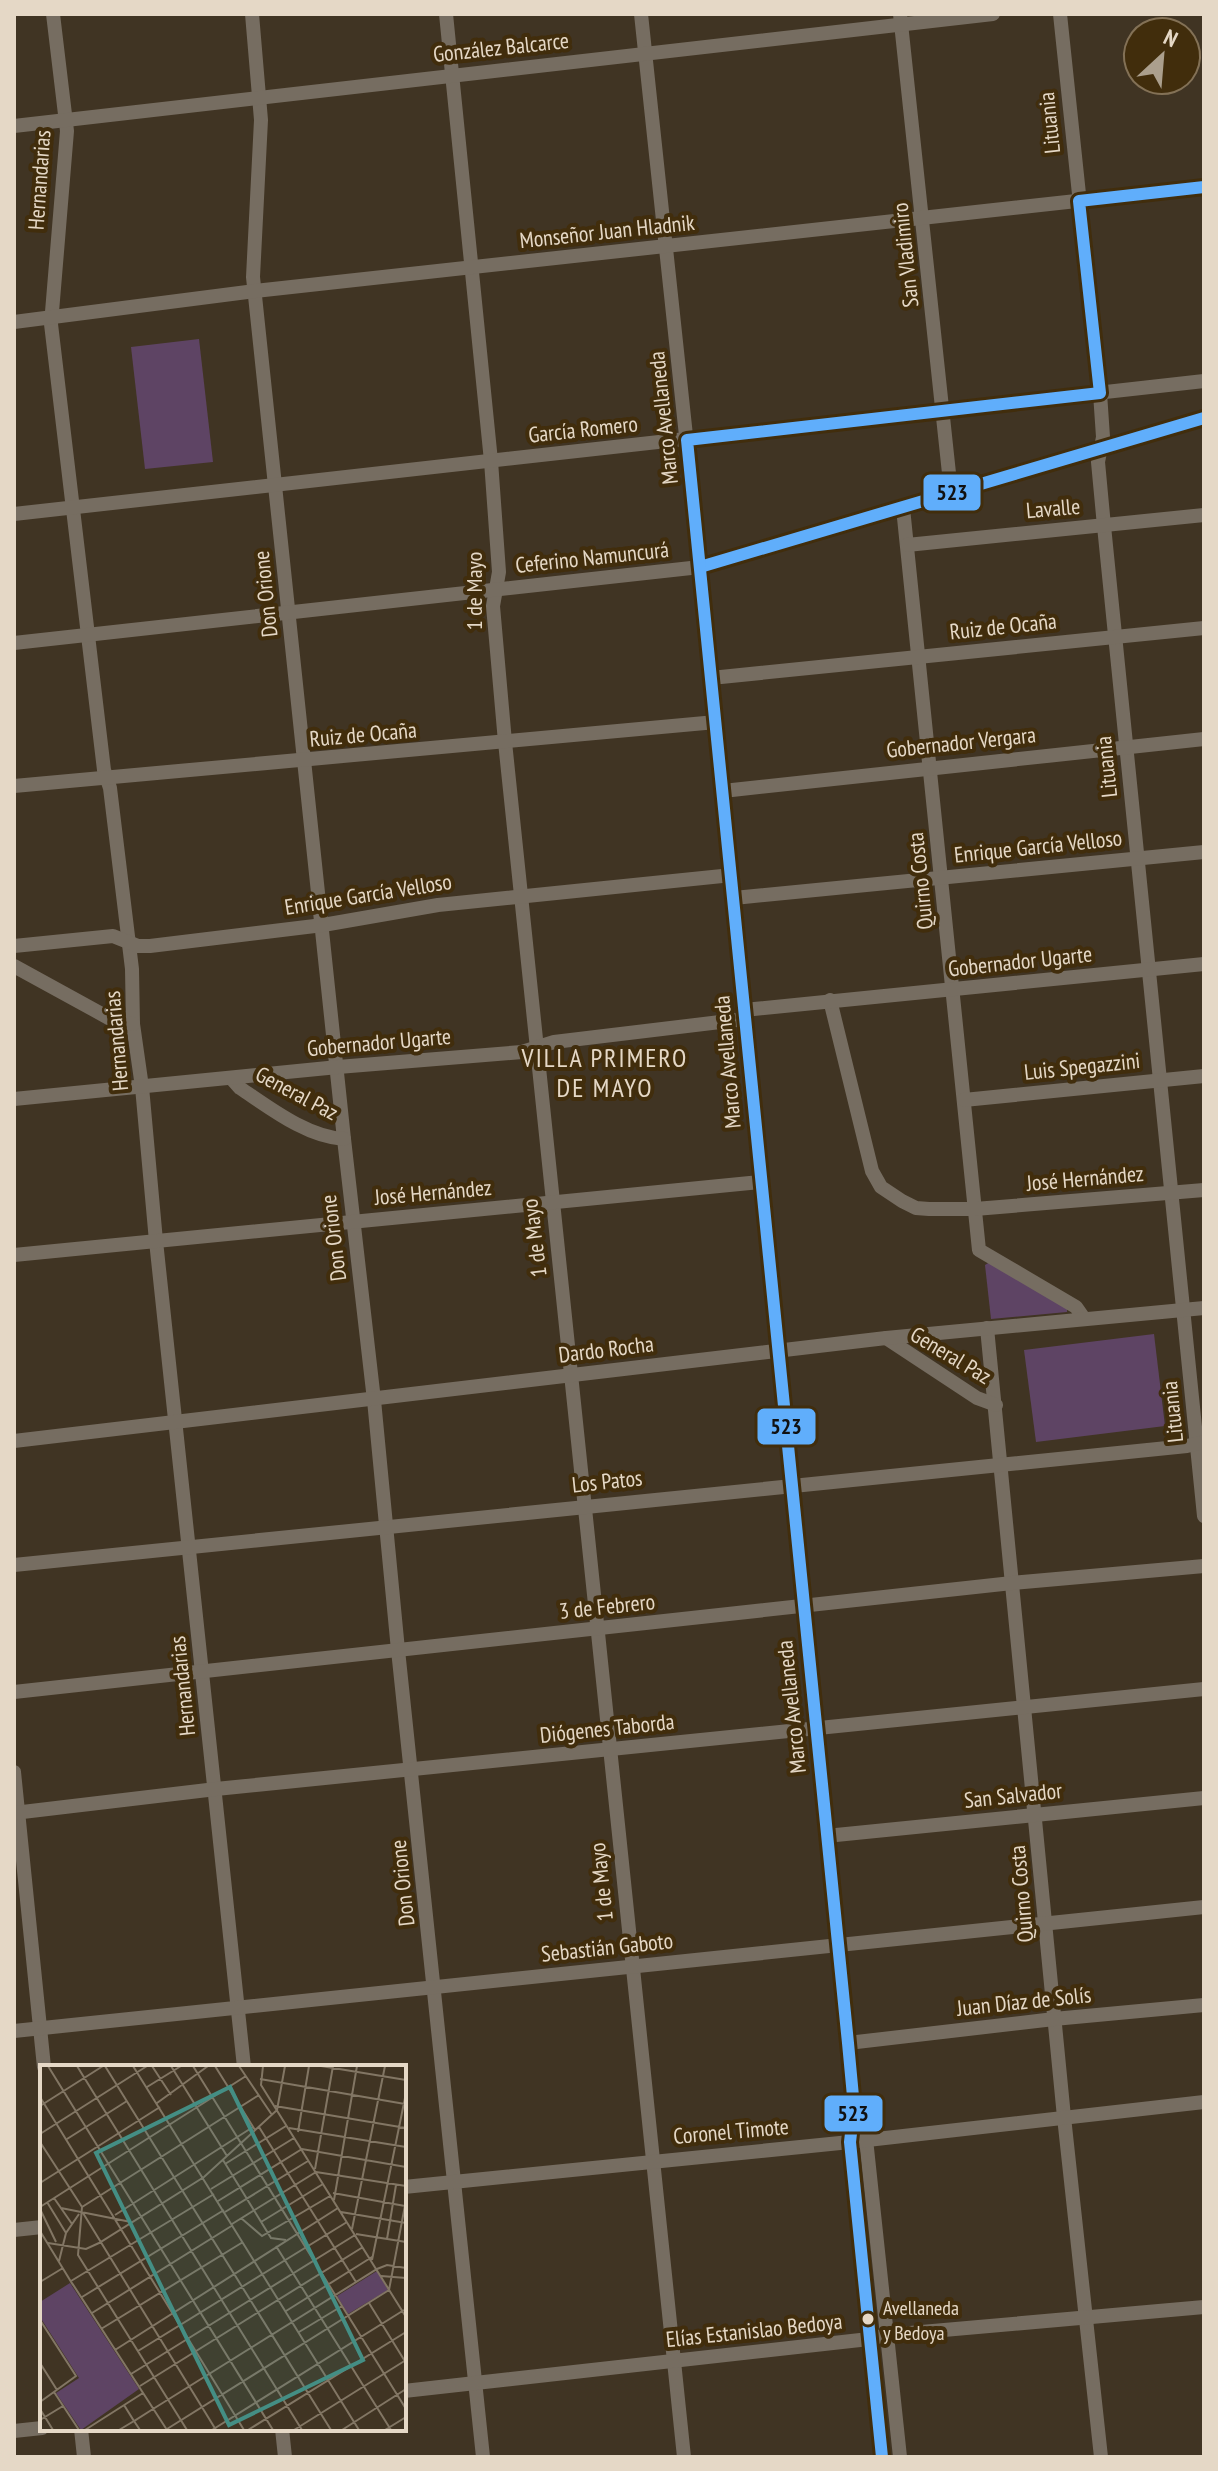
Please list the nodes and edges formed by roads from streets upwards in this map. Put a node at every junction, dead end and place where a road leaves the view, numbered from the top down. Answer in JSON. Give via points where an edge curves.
{"nodes":[{"id":1,"x":53,"y":14,"type":"edge"},
{"id":2,"x":252,"y":14,"type":"edge"},
{"id":3,"x":446,"y":14,"type":"edge"},
{"id":4,"x":641,"y":14,"type":"edge"},
{"id":5,"x":993,"y":14,"type":"edge"},
{"id":6,"x":1060,"y":14,"type":"edge"},
{"id":7,"x":900,"y":19,"type":"edge"},
{"id":8,"x":646,"y":53,"type":"junction"},
{"id":9,"x":453,"y":74,"type":"junction"},
{"id":10,"x":260,"y":96,"type":"junction"},
{"id":11,"x":65,"y":120,"type":"junction"},
{"id":12,"x":14,"y":126,"type":"edge"},
{"id":13,"x":1204,"y":187,"type":"edge"},
{"id":14,"x":1079,"y":201,"type":"junction"},
{"id":15,"x":923,"y":218,"type":"junction"},
{"id":16,"x":666,"y":247,"type":"junction"},
{"id":17,"x":471,"y":267,"type":"junction"},
{"id":18,"x":255,"y":291,"type":"junction"},
{"id":19,"x":51,"y":318,"type":"junction"},
{"id":20,"x":14,"y":322,"type":"edge"},
{"id":21,"x":1204,"y":381,"type":"edge"},
{"id":22,"x":1100,"y":393,"type":"junction"},
{"id":23,"x":944,"y":412,"type":"junction"},
{"id":24,"x":1204,"y":418,"type":"edge"},
{"id":25,"x":687,"y":440,"type":"junction"},
{"id":26,"x":1100,"y":448,"type":"junction"},
{"id":27,"x":491,"y":461,"type":"junction"},
{"id":28,"x":275,"y":485,"type":"junction"},
{"id":29,"x":951,"y":492,"type":"junction"},
{"id":30,"x":72,"y":507,"type":"junction"},
{"id":31,"x":903,"y":508,"type":"junction"},
{"id":32,"x":14,"y":514,"type":"edge"},
{"id":33,"x":1204,"y":515,"type":"edge"},
{"id":34,"x":1104,"y":526,"type":"junction"},
{"id":35,"x":907,"y":545,"type":"junction"},
{"id":36,"x":700,"y":567,"type":"junction"},
{"id":37,"x":495,"y":590,"type":"junction"},
{"id":38,"x":289,"y":612,"type":"junction"},
{"id":39,"x":1204,"y":628,"type":"edge"},
{"id":40,"x":90,"y":635,"type":"junction"},
{"id":41,"x":1115,"y":637,"type":"junction"},
{"id":42,"x":15,"y":641,"type":"edge"},
{"id":43,"x":919,"y":657,"type":"junction"},
{"id":44,"x":711,"y":678,"type":"junction"},
{"id":45,"x":716,"y":722,"type":"junction"},
{"id":46,"x":1204,"y":739,"type":"edge"},
{"id":47,"x":505,"y":742,"type":"junction"},
{"id":48,"x":1126,"y":746,"type":"junction"},
{"id":49,"x":304,"y":762,"type":"junction"},
{"id":50,"x":930,"y":767,"type":"junction"},
{"id":51,"x":107,"y":779,"type":"junction"},
{"id":52,"x":14,"y":786,"type":"edge"},
{"id":53,"x":723,"y":791,"type":"junction"},
{"id":54,"x":1204,"y":852,"type":"edge"},
{"id":55,"x":1138,"y":858,"type":"junction"},
{"id":56,"x":732,"y":875,"type":"junction"},
{"id":57,"x":942,"y":879,"type":"junction"},
{"id":58,"x":522,"y":895,"type":"junction"},
{"id":59,"x":734,"y":898,"type":"junction"},
{"id":60,"x":323,"y":925,"type":"junction"},
{"id":61,"x":128,"y":942,"type":"junction"},
{"id":62,"x":14,"y":946,"type":"edge"},
{"id":63,"x":1204,"y":964,"type":"edge"},
{"id":64,"x":14,"y":966,"type":"edge"},
{"id":65,"x":1149,"y":969,"type":"junction"},
{"id":66,"x":953,"y":990,"type":"junction"},
{"id":67,"x":830,"y":1000,"type":"junction"},
{"id":68,"x":745,"y":1014,"type":"junction"},
{"id":69,"x":133,"y":1024,"type":"junction"},
{"id":70,"x":536,"y":1049,"type":"junction"},
{"id":71,"x":338,"y":1067,"type":"junction"},
{"id":72,"x":1204,"y":1076,"type":"edge"},
{"id":73,"x":232,"y":1079,"type":"junction"},
{"id":74,"x":1161,"y":1081,"type":"junction"},
{"id":75,"x":142,"y":1087,"type":"junction"},
{"id":76,"x":14,"y":1099,"type":"edge"},
{"id":77,"x":964,"y":1100,"type":"junction"},
{"id":78,"x":344,"y":1139,"type":"junction"},
{"id":79,"x":760,"y":1182,"type":"junction"},
{"id":80,"x":1204,"y":1190,"type":"edge"},
{"id":81,"x":1173,"y":1193,"type":"junction"},
{"id":82,"x":552,"y":1203,"type":"junction"},
{"id":83,"x":975,"y":1209,"type":"junction"},
{"id":84,"x":353,"y":1221,"type":"junction"},
{"id":85,"x":156,"y":1241,"type":"junction"},
{"id":86,"x":14,"y":1255,"type":"edge"},
{"id":87,"x":1204,"y":1308,"type":"edge"},
{"id":88,"x":1183,"y":1310,"type":"junction"},
{"id":89,"x":1083,"y":1317,"type":"junction"},
{"id":90,"x":987,"y":1328,"type":"junction"},
{"id":91,"x":886,"y":1338,"type":"junction"},
{"id":92,"x":777,"y":1351,"type":"junction"},
{"id":93,"x":572,"y":1375,"type":"junction"},
{"id":94,"x":374,"y":1400,"type":"junction"},
{"id":95,"x":996,"y":1405,"type":"junction"},
{"id":96,"x":177,"y":1424,"type":"junction"},
{"id":97,"x":14,"y":1441,"type":"edge"},
{"id":98,"x":1201,"y":1443,"type":"edge"},
{"id":99,"x":1000,"y":1465,"type":"junction"},
{"id":100,"x":791,"y":1485,"type":"junction"},
{"id":101,"x":584,"y":1505,"type":"junction"},
{"id":102,"x":1204,"y":1516,"type":"edge"},
{"id":103,"x":386,"y":1527,"type":"junction"},
{"id":104,"x":189,"y":1549,"type":"junction"},
{"id":105,"x":14,"y":1565,"type":"edge"},
{"id":106,"x":1204,"y":1566,"type":"edge"},
{"id":107,"x":1012,"y":1583,"type":"junction"},
{"id":108,"x":803,"y":1606,"type":"junction"},
{"id":109,"x":597,"y":1629,"type":"junction"},
{"id":110,"x":398,"y":1650,"type":"junction"},
{"id":111,"x":203,"y":1672,"type":"junction"},
{"id":112,"x":1204,"y":1689,"type":"edge"},
{"id":113,"x":14,"y":1692,"type":"edge"},
{"id":114,"x":1023,"y":1707,"type":"junction"},
{"id":115,"x":816,"y":1728,"type":"junction"},
{"id":116,"x":610,"y":1750,"type":"junction"},
{"id":117,"x":14,"y":1772,"type":"edge"},
{"id":118,"x":411,"y":1772,"type":"junction"},
{"id":119,"x":216,"y":1789,"type":"junction"},
{"id":120,"x":1204,"y":1798,"type":"edge"},
{"id":121,"x":16,"y":1813,"type":"edge"},
{"id":122,"x":1036,"y":1814,"type":"junction"},
{"id":123,"x":826,"y":1836,"type":"junction"},
{"id":124,"x":1204,"y":1907,"type":"edge"},
{"id":125,"x":1046,"y":1925,"type":"junction"},
{"id":126,"x":837,"y":1945,"type":"junction"},
{"id":127,"x":632,"y":1966,"type":"junction"},
{"id":128,"x":435,"y":1987,"type":"junction"},
{"id":129,"x":1204,"y":2005,"type":"edge"},
{"id":130,"x":238,"y":2008,"type":"junction"},
{"id":131,"x":1054,"y":2019,"type":"junction"},
{"id":132,"x":40,"y":2028,"type":"junction"},
{"id":133,"x":14,"y":2031,"type":"edge"},
{"id":134,"x":848,"y":2043,"type":"junction"},
{"id":135,"x":44,"y":2065,"type":"edge"},
{"id":136,"x":244,"y":2065,"type":"edge"},
{"id":137,"x":1204,"y":2102,"type":"edge"},
{"id":138,"x":854,"y":2107,"type":"junction"},
{"id":139,"x":1064,"y":2117,"type":"junction"},
{"id":140,"x":866,"y":2139,"type":"junction"},
{"id":141,"x":850,"y":2142,"type":"junction"},
{"id":142,"x":653,"y":2161,"type":"junction"},
{"id":143,"x":454,"y":2182,"type":"junction"},
{"id":144,"x":406,"y":2187,"type":"edge"},
{"id":145,"x":40,"y":2227,"type":"edge"},
{"id":146,"x":14,"y":2230,"type":"edge"},
{"id":147,"x":1204,"y":2307,"type":"edge"},
{"id":148,"x":1087,"y":2318,"type":"junction"},
{"id":149,"x":887,"y":2335,"type":"junction"},
{"id":150,"x":869,"y":2339,"type":"junction"},
{"id":151,"x":674,"y":2361,"type":"junction"},
{"id":152,"x":475,"y":2384,"type":"junction"},
{"id":153,"x":406,"y":2391,"type":"edge"},
{"id":154,"x":40,"y":2428,"type":"edge"},
{"id":155,"x":14,"y":2431,"type":"edge"},
{"id":156,"x":81,"y":2431,"type":"edge"},
{"id":157,"x":282,"y":2431,"type":"edge"},
{"id":158,"x":84,"y":2457,"type":"edge"},
{"id":159,"x":285,"y":2457,"type":"edge"},
{"id":160,"x":483,"y":2457,"type":"edge"},
{"id":161,"x":684,"y":2457,"type":"edge"},
{"id":162,"x":882,"y":2457,"type":"edge"},
{"id":163,"x":900,"y":2457,"type":"edge"},
{"id":164,"x":1101,"y":2457,"type":"edge"}],
"edges":[{"from":1,"to":11,"type":"street","name":"Hernandarias"},
{"from":2,"to":10,"type":"street","name":"Don Orione"},
{"from":3,"to":9,"type":"street","name":"1 de Mayo"},
{"from":4,"to":8,"type":"street","name":"Marco Avellaneda"},
{"from":5,"to":7,"type":"street","name":"González Balcarce"},
{"from":6,"to":14,"type":"street","name":"Lituania"},
{"from":7,"to":8,"type":"street","name":"González Balcarce"},
{"from":7,"to":15,"type":"street","name":"San Vladimiro"},
{"from":8,"to":9,"type":"street","name":"González Balcarce"},
{"from":8,"to":16,"type":"street","name":"Marco Avellaneda"},
{"from":9,"to":10,"type":"street","name":"González Balcarce"},
{"from":9,"to":17,"type":"street","name":"1 de Mayo"},
{"from":10,"to":11,"type":"street","name":"González Balcarce"},
{"from":10,"to":18,"type":"street","name":"Don Orione"},
{"from":11,"to":12,"type":"street","name":"González Balcarce"},
{"from":11,"to":19,"type":"street","name":"Hernandarias"},
{"from":13,"to":14,"type":"street","name":"Monseñor Juan Hladnik"},
{"from":14,"to":15,"type":"street","name":"Monseñor Juan Hladnik"},
{"from":14,"to":22,"type":"street","name":"Lituania"},
{"from":15,"to":16,"type":"street","name":"Monseñor Juan Hladnik"},
{"from":15,"to":23,"type":"street","name":"San Vladimiro"},
{"from":16,"to":17,"type":"street","name":"Monseñor Juan Hladnik"},
{"from":16,"to":25,"type":"street","name":"Marco Avellaneda"},
{"from":17,"to":18,"type":"street","name":"Monseñor Juan Hladnik"},
{"from":17,"to":27,"type":"street","name":"1 de Mayo"},
{"from":18,"to":19,"type":"street","name":"Monseñor Juan Hladnik"},
{"from":18,"to":28,"type":"street","name":"Don Orione"},
{"from":19,"to":20,"type":"street","name":"Monseñor Juan Hladnik"},
{"from":19,"to":30,"type":"street","name":"Hernandarias"},
{"from":21,"to":22,"type":"street","name":"García Romero"},
{"from":22,"to":23,"type":"street","name":"García Romero"},
{"from":22,"to":26,"type":"street","name":"Lituania"},
{"from":23,"to":25,"type":"street","name":"García Romero"},
{"from":23,"to":29,"type":"street","name":"San Vladimiro"},
{"from":24,"to":26,"type":"street","name":"Ceferino Namuncurá"},
{"from":25,"to":27,"type":"street","name":"García Romero"},
{"from":25,"to":36,"type":"street","name":"Marco Avellaneda"},
{"from":26,"to":29,"type":"street","name":"Ceferino Namuncurá"},
{"from":26,"to":34,"type":"street","name":"Lituania"},
{"from":27,"to":28,"type":"street","name":"García Romero"},
{"from":27,"to":37,"type":"street","name":"1 de Mayo","via":[[499,572]]},
{"from":28,"to":30,"type":"street","name":"García Romero"},
{"from":28,"to":38,"type":"street","name":"Don Orione"},
{"from":29,"to":31,"type":"street","name":"Ceferino Namuncurá"},
{"from":30,"to":32,"type":"street","name":"García Romero"},
{"from":30,"to":40,"type":"street","name":"Hernandarias"},
{"from":31,"to":35,"type":"street","name":"Quirno Costa"},
{"from":31,"to":36,"type":"street","name":"Ceferino Namuncurá"},
{"from":33,"to":34,"type":"street","name":"Lavalle"},
{"from":34,"to":35,"type":"street","name":"Lavalle"},
{"from":34,"to":41,"type":"street","name":"Lituania"},
{"from":35,"to":43,"type":"street","name":"Quirno Costa"},
{"from":36,"to":37,"type":"street","name":"Ceferino Namuncurá"},
{"from":36,"to":44,"type":"street","name":"Marco Avellaneda"},
{"from":37,"to":38,"type":"street","name":"Ceferino Namuncurá"},
{"from":37,"to":47,"type":"street","name":"1 de Mayo"},
{"from":38,"to":40,"type":"street","name":"Ceferino Namuncurá"},
{"from":38,"to":49,"type":"street","name":"Don Orione"},
{"from":39,"to":41,"type":"street","name":"Ruiz de Ocaña"},
{"from":40,"to":42,"type":"street","name":"Ceferino Namuncurá"},
{"from":40,"to":51,"type":"street","name":"Hernandarias"},
{"from":41,"to":43,"type":"street","name":"Ruiz de Ocaña"},
{"from":41,"to":48,"type":"street","name":"Lituania"},
{"from":43,"to":44,"type":"street","name":"Ruiz de Ocaña"},
{"from":43,"to":50,"type":"street","name":"Quirno Costa"},
{"from":44,"to":45,"type":"street","name":"Marco Avellaneda"},
{"from":45,"to":47,"type":"street","name":"Ruiz de Ocaña"},
{"from":45,"to":53,"type":"street","name":"Marco Avellaneda"},
{"from":46,"to":48,"type":"street","name":"Gobernador Vergara"},
{"from":47,"to":49,"type":"street","name":"Ruiz de Ocaña"},
{"from":47,"to":58,"type":"street","name":"1 de Mayo"},
{"from":48,"to":50,"type":"street","name":"Gobernador Vergara"},
{"from":48,"to":55,"type":"street","name":"Lituania"},
{"from":49,"to":51,"type":"street","name":"Ruiz de Ocaña"},
{"from":49,"to":60,"type":"street","name":"Don Orione"},
{"from":50,"to":53,"type":"street","name":"Gobernador Vergara"},
{"from":50,"to":57,"type":"street","name":"Quirno Costa"},
{"from":51,"to":52,"type":"street","name":"Ruiz de Ocaña"},
{"from":51,"to":61,"type":"street","name":"Hernandarias"},
{"from":53,"to":56,"type":"street","name":"Marco Avellaneda"},
{"from":54,"to":55,"type":"street","name":"Enrique García Velloso"},
{"from":55,"to":57,"type":"street","name":"Enrique García Velloso"},
{"from":55,"to":65,"type":"street","name":"Lituania"},
{"from":56,"to":58,"type":"street","name":"Enrique García Velloso"},
{"from":56,"to":59,"type":"street","name":"Marco Avellaneda"},
{"from":57,"to":59,"type":"street","name":"Enrique García Velloso"},
{"from":57,"to":66,"type":"street","name":"Quirno Costa"},
{"from":58,"to":60,"type":"street","name":"Enrique García Velloso"},
{"from":58,"to":70,"type":"street","name":"1 de Mayo"},
{"from":59,"to":68,"type":"street","name":"Marco Avellaneda"},
{"from":60,"to":61,"type":"street","name":"Enrique García Velloso","via":[[150,946]]},
{"from":60,"to":71,"type":"street","name":"Don Orione"},
{"from":61,"to":62,"type":"street","name":"Enrique García Velloso","via":[[113,936]]},
{"from":61,"to":69,"type":"street","name":"Hernandarias"},
{"from":63,"to":65,"type":"street","name":"Gobernador Ugarte"},
{"from":64,"to":69,"type":"street","via":[[116,1022]]},
{"from":65,"to":66,"type":"street","name":"Gobernador Ugarte"},
{"from":65,"to":74,"type":"street","name":"Lituania"},
{"from":66,"to":67,"type":"street","name":"Gobernador Ugarte"},
{"from":66,"to":77,"type":"street","name":"Quirno Costa"},
{"from":67,"to":68,"type":"street","name":"Gobernador Ugarte"},
{"from":67,"to":83,"type":"street","name":"José Hernández","via":[[876,1181],[916,1208]]},
{"from":68,"to":70,"type":"street","name":"Gobernador Ugarte"},
{"from":68,"to":79,"type":"street","name":"Marco Avellaneda"},
{"from":69,"to":75,"type":"street","name":"Hernandarias"},
{"from":70,"to":71,"type":"street","name":"Gobernador Ugarte"},
{"from":70,"to":82,"type":"street","name":"1 de Mayo"},
{"from":71,"to":73,"type":"street","name":"Gobernador Ugarte"},
{"from":71,"to":78,"type":"street","name":"Don Orione"},
{"from":72,"to":74,"type":"street","name":"Luis Spegazzini"},
{"from":73,"to":75,"type":"street","name":"Gobernador Ugarte"},
{"from":73,"to":78,"type":"street","name":"General Paz","via":[[301,1125]]},
{"from":74,"to":77,"type":"street","name":"Luis Spegazzini"},
{"from":74,"to":81,"type":"street","name":"Lituania"},
{"from":75,"to":76,"type":"street","name":"Gobernador Ugarte"},
{"from":75,"to":85,"type":"street","name":"Hernandarias"},
{"from":77,"to":83,"type":"street","name":"Quirno Costa"},
{"from":78,"to":84,"type":"street","name":"Don Orione"},
{"from":79,"to":82,"type":"street","name":"José Hernández"},
{"from":79,"to":92,"type":"street","name":"Marco Avellaneda"},
{"from":80,"to":81,"type":"street","name":"José Hernández"},
{"from":81,"to":83,"type":"street","name":"José Hernández"},
{"from":81,"to":88,"type":"street","name":"Lituania"},
{"from":82,"to":84,"type":"street","name":"José Hernández"},
{"from":82,"to":93,"type":"street","name":"1 de Mayo"},
{"from":83,"to":89,"type":"street","name":"Quirno Costa","via":[[979,1250],[1076,1307]]},
{"from":84,"to":85,"type":"street","name":"José Hernández"},
{"from":84,"to":94,"type":"street","name":"Don Orione"},
{"from":85,"to":86,"type":"street","name":"José Hernández"},
{"from":85,"to":96,"type":"street","name":"Hernandarias"},
{"from":87,"to":88,"type":"street","name":"Dardo Rocha"},
{"from":88,"to":89,"type":"street","name":"Dardo Rocha"},
{"from":88,"to":98,"type":"street","name":"Lituania"},
{"from":89,"to":90,"type":"street","name":"Dardo Rocha"},
{"from":90,"to":91,"type":"street","name":"Dardo Rocha"},
{"from":90,"to":95,"type":"street","name":"Quirno Costa"},
{"from":91,"to":92,"type":"street","name":"Dardo Rocha"},
{"from":91,"to":95,"type":"street","name":"General Paz"},
{"from":92,"to":93,"type":"street","name":"Dardo Rocha"},
{"from":92,"to":100,"type":"street","name":"Marco Avellaneda"},
{"from":93,"to":94,"type":"street","name":"Dardo Rocha"},
{"from":93,"to":101,"type":"street","name":"1 de Mayo"},
{"from":94,"to":96,"type":"street","name":"Dardo Rocha"},
{"from":94,"to":103,"type":"street","name":"Don Orione"},
{"from":95,"to":99,"type":"street","name":"Quirno Costa"},
{"from":96,"to":97,"type":"street","name":"Dardo Rocha"},
{"from":96,"to":104,"type":"street","name":"Hernandarias"},
{"from":98,"to":99,"type":"street","name":"Los Patos"},
{"from":98,"to":102,"type":"street","name":"Lituania"},
{"from":99,"to":100,"type":"street","name":"Los Patos"},
{"from":99,"to":107,"type":"street","name":"Quirno Costa"},
{"from":100,"to":101,"type":"street","name":"Los Patos"},
{"from":100,"to":108,"type":"street","name":"Marco Avellaneda"},
{"from":101,"to":103,"type":"street","name":"Los Patos"},
{"from":101,"to":109,"type":"street","name":"1 de Mayo"},
{"from":103,"to":104,"type":"street","name":"Los Patos"},
{"from":103,"to":110,"type":"street","name":"Don Orione"},
{"from":104,"to":105,"type":"street","name":"Los Patos"},
{"from":104,"to":111,"type":"street","name":"Hernandarias"},
{"from":106,"to":107,"type":"street","name":"3 de Febrero"},
{"from":107,"to":108,"type":"street","name":"3 de Febrero"},
{"from":107,"to":114,"type":"street","name":"Quirno Costa"},
{"from":108,"to":109,"type":"street","name":"3 de Febrero"},
{"from":108,"to":115,"type":"street","name":"Marco Avellaneda"},
{"from":109,"to":110,"type":"street","name":"3 de Febrero"},
{"from":109,"to":116,"type":"street","name":"1 de Mayo"},
{"from":110,"to":111,"type":"street","name":"3 de Febrero"},
{"from":110,"to":118,"type":"street","name":"Don Orione"},
{"from":111,"to":113,"type":"street","name":"3 de Febrero"},
{"from":111,"to":119,"type":"street","name":"Hernandarias"},
{"from":112,"to":114,"type":"street","name":"Diógenes Taborda"},
{"from":114,"to":115,"type":"street","name":"Diógenes Taborda"},
{"from":114,"to":122,"type":"street","name":"Quirno Costa"},
{"from":115,"to":116,"type":"street","name":"Diógenes Taborda"},
{"from":115,"to":123,"type":"street","name":"Marco Avellaneda"},
{"from":116,"to":118,"type":"street","name":"Diógenes Taborda"},
{"from":116,"to":127,"type":"street","name":"1 de Mayo"},
{"from":117,"to":121,"type":"street"},
{"from":118,"to":119,"type":"street","name":"Diógenes Taborda"},
{"from":118,"to":128,"type":"street","name":"Don Orione"},
{"from":119,"to":121,"type":"street","name":"Diógenes Taborda"},
{"from":119,"to":130,"type":"street","name":"Hernandarias"},
{"from":120,"to":122,"type":"street","name":"San Salvador"},
{"from":121,"to":132,"type":"street"},
{"from":122,"to":123,"type":"street","name":"San Salvador"},
{"from":122,"to":125,"type":"street","name":"Quirno Costa"},
{"from":123,"to":126,"type":"street","name":"Marco Avellaneda"},
{"from":124,"to":125,"type":"street","name":"Sebastián Gaboto"},
{"from":125,"to":126,"type":"street","name":"Sebastián Gaboto"},
{"from":125,"to":131,"type":"street","name":"Quirno Costa"},
{"from":126,"to":127,"type":"street","name":"Sebastián Gaboto"},
{"from":126,"to":134,"type":"street","name":"Marco Avellaneda"},
{"from":127,"to":128,"type":"street","name":"Sebastián Gaboto"},
{"from":127,"to":142,"type":"street","name":"1 de Mayo"},
{"from":128,"to":130,"type":"street","name":"Sebastián Gaboto"},
{"from":128,"to":143,"type":"street","name":"Don Orione"},
{"from":129,"to":131,"type":"street","name":"Juan Díaz de Solís"},
{"from":130,"to":132,"type":"street","name":"Sebastián Gaboto"},
{"from":130,"to":136,"type":"street","name":"Hernandarias"},
{"from":131,"to":134,"type":"street","name":"Juan Díaz de Solís"},
{"from":131,"to":139,"type":"street","name":"Quirno Costa"},
{"from":132,"to":133,"type":"street","name":"Sebastián Gaboto"},
{"from":132,"to":135,"type":"street"},
{"from":134,"to":138,"type":"street","name":"Marco Avellaneda"},
{"from":137,"to":139,"type":"street","name":"Coronel Timote"},
{"from":138,"to":140,"type":"street","name":"Marco Avellaneda"},
{"from":138,"to":141,"type":"street","name":"Marco Avellaneda"},
{"from":139,"to":140,"type":"street","name":"Coronel Timote"},
{"from":139,"to":148,"type":"street","name":"Quirno Costa"},
{"from":140,"to":141,"type":"street","name":"Coronel Timote"},
{"from":140,"to":149,"type":"street","name":"Marco Avellaneda"},
{"from":141,"to":142,"type":"street","name":"Coronel Timote"},
{"from":141,"to":150,"type":"street","name":"Marco Avellaneda"},
{"from":142,"to":143,"type":"street","name":"Coronel Timote"},
{"from":142,"to":151,"type":"street","name":"1 de Mayo"},
{"from":143,"to":144,"type":"street","name":"Coronel Timote"},
{"from":143,"to":152,"type":"street","name":"Don Orione"},
{"from":145,"to":146,"type":"street"},
{"from":147,"to":148,"type":"street","name":"Elías Estanislao Bedoya"},
{"from":148,"to":149,"type":"street","name":"Elías Estanislao Bedoya"},
{"from":148,"to":164,"type":"street","name":"Quirno Costa"},
{"from":149,"to":150,"type":"street","name":"Elías Estanislao Bedoya"},
{"from":149,"to":163,"type":"street","name":"Marco Avellaneda"},
{"from":150,"to":151,"type":"street","name":"Elías Estanislao Bedoya"},
{"from":150,"to":162,"type":"street","name":"Marco Avellaneda"},
{"from":151,"to":152,"type":"street","name":"Elías Estanislao Bedoya"},
{"from":151,"to":161,"type":"street","name":"1 de Mayo"},
{"from":152,"to":153,"type":"street","name":"Elías Estanislao Bedoya"},
{"from":152,"to":160,"type":"street","name":"Don Orione"},
{"from":154,"to":155,"type":"street"},
{"from":156,"to":158,"type":"street"},
{"from":157,"to":159,"type":"street"}]}
